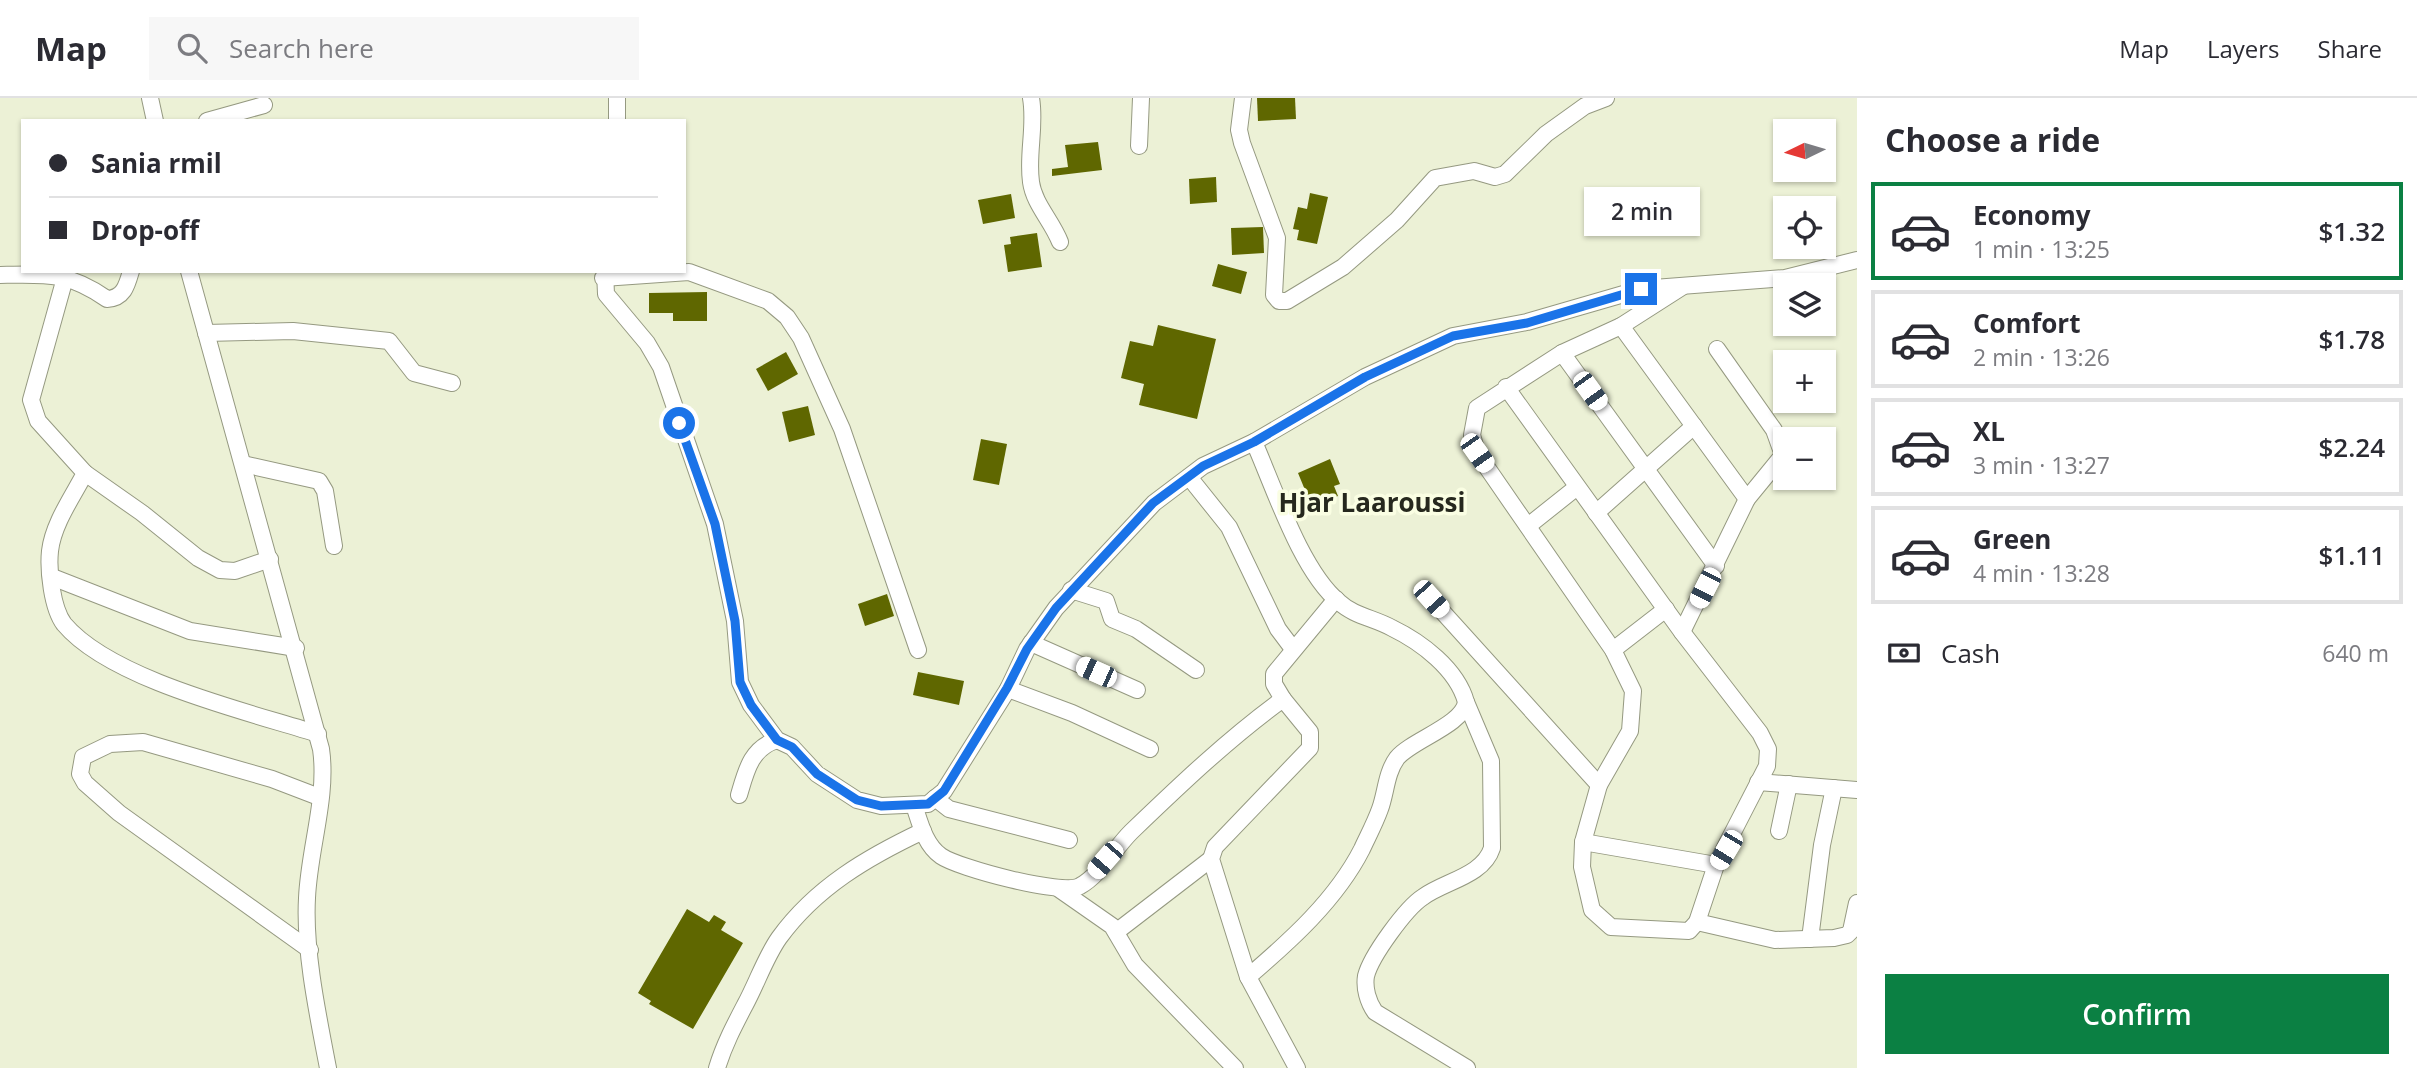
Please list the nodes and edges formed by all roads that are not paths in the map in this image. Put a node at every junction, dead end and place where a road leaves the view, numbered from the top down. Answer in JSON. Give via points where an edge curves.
{"nodes":[{"id":1,"x":150,"y":98,"type":"edge"},
{"id":2,"x":617,"y":98,"type":"edge"},
{"id":3,"x":1031,"y":98,"type":"edge"},
{"id":4,"x":1140,"y":98,"type":"edge"},
{"id":5,"x":1243,"y":98,"type":"edge"},
{"id":6,"x":1606,"y":98,"type":"edge"},
{"id":7,"x":264,"y":105,"type":"dead end"},
{"id":8,"x":155,"y":119,"type":"edge"},
{"id":9,"x":214,"y":119,"type":"edge"},
{"id":10,"x":617,"y":119,"type":"edge"},
{"id":11,"x":1139,"y":146,"type":"dead end"},
{"id":12,"x":1060,"y":242,"type":"dead end"},
{"id":13,"x":1854,"y":259,"type":"edge"},
{"id":14,"x":686,"y":272,"type":"edge"},
{"id":15,"x":130,"y":273,"type":"edge"},
{"id":16,"x":190,"y":273,"type":"edge"},
{"id":17,"x":661,"y":273,"type":"edge"},
{"id":18,"x":0,"y":275,"type":"edge"},
{"id":19,"x":604,"y":275,"type":"edge"},
{"id":20,"x":65,"y":278,"type":"junction"},
{"id":21,"x":1684,"y":285,"type":"junction"},
{"id":22,"x":1621,"y":326,"type":"junction"},
{"id":23,"x":206,"y":333,"type":"junction"},
{"id":24,"x":1717,"y":349,"type":"dead end"},
{"id":25,"x":1562,"y":353,"type":"junction"},
{"id":26,"x":452,"y":383,"type":"dead end"},
{"id":27,"x":1506,"y":387,"type":"junction"},
{"id":28,"x":1694,"y":426,"type":"junction"},
{"id":29,"x":1254,"y":442,"type":"junction"},
{"id":30,"x":243,"y":464,"type":"junction"},
{"id":31,"x":1645,"y":468,"type":"junction"},
{"id":32,"x":85,"y":473,"type":"junction"},
{"id":33,"x":1189,"y":477,"type":"junction"},
{"id":34,"x":1577,"y":487,"type":"junction"},
{"id":35,"x":1747,"y":499,"type":"junction"},
{"id":36,"x":1596,"y":513,"type":"junction"},
{"id":37,"x":1528,"y":527,"type":"junction"},
{"id":38,"x":334,"y":546,"type":"dead end"},
{"id":39,"x":270,"y":559,"type":"junction"},
{"id":40,"x":1716,"y":566,"type":"junction"},
{"id":41,"x":52,"y":578,"type":"junction"},
{"id":42,"x":1071,"y":590,"type":"junction"},
{"id":43,"x":1336,"y":599,"type":"junction"},
{"id":44,"x":1431,"y":599,"type":"dead end"},
{"id":45,"x":1665,"y":609,"type":"junction"},
{"id":46,"x":1682,"y":632,"type":"junction"},
{"id":47,"x":1031,"y":643,"type":"junction"},
{"id":48,"x":296,"y":648,"type":"junction"},
{"id":49,"x":1293,"y":649,"type":"junction"},
{"id":50,"x":918,"y":650,"type":"dead end"},
{"id":51,"x":1614,"y":650,"type":"junction"},
{"id":52,"x":1196,"y":670,"type":"dead end"},
{"id":53,"x":1007,"y":688,"type":"junction"},
{"id":54,"x":1137,"y":690,"type":"dead end"},
{"id":55,"x":1283,"y":699,"type":"junction"},
{"id":56,"x":1466,"y":702,"type":"junction"},
{"id":57,"x":318,"y":734,"type":"junction"},
{"id":58,"x":777,"y":740,"type":"junction"},
{"id":59,"x":1150,"y":749,"type":"dead end"},
{"id":60,"x":1758,"y":782,"type":"junction"},
{"id":61,"x":1599,"y":785,"type":"junction"},
{"id":62,"x":1789,"y":785,"type":"junction"},
{"id":63,"x":1833,"y":788,"type":"junction"},
{"id":64,"x":1857,"y":790,"type":"edge"},
{"id":65,"x":739,"y":795,"type":"dead end"},
{"id":66,"x":319,"y":797,"type":"junction"},
{"id":67,"x":935,"y":798,"type":"junction"},
{"id":68,"x":914,"y":805,"type":"junction"},
{"id":69,"x":923,"y":831,"type":"junction"},
{"id":70,"x":1779,"y":831,"type":"dead end"},
{"id":71,"x":1069,"y":840,"type":"dead end"},
{"id":72,"x":1583,"y":842,"type":"junction"},
{"id":73,"x":1212,"y":859,"type":"junction"},
{"id":74,"x":1716,"y":865,"type":"junction"},
{"id":75,"x":1059,"y":888,"type":"junction"},
{"id":76,"x":1857,"y":903,"type":"edge"},
{"id":77,"x":1697,"y":922,"type":"junction"},
{"id":78,"x":1115,"y":932,"type":"junction"},
{"id":79,"x":1810,"y":939,"type":"junction"},
{"id":80,"x":310,"y":950,"type":"junction"},
{"id":81,"x":1248,"y":977,"type":"junction"},
{"id":82,"x":328,"y":1068,"type":"edge"},
{"id":83,"x":717,"y":1068,"type":"edge"},
{"id":84,"x":1235,"y":1068,"type":"edge"},
{"id":85,"x":1297,"y":1068,"type":"edge"},
{"id":86,"x":1467,"y":1068,"type":"edge"}],
"edges":[{"from":1,"to":8,"type":"street"},
{"from":2,"to":10,"type":"street"},
{"from":3,"to":12,"type":"street","via":[[1031,183]]},
{"from":4,"to":11,"type":"street"},
{"from":5,"to":6,"type":"street","via":[[1242,143],[1277,238],[1274,295],[1287,301],[1343,267],[1397,220],[1435,178],[1474,171],[1495,177],[1505,174],[1546,134],[1585,106]]},
{"from":7,"to":9,"type":"street"},
{"from":13,"to":21,"type":"street","via":[[1785,278]]},
{"from":14,"to":50,"type":"street","via":[[768,301],[787,317],[842,429]]},
{"from":15,"to":20,"type":"street","via":[[125,289],[113,299]]},
{"from":16,"to":23,"type":"street"},
{"from":17,"to":19,"type":"street"},
{"from":18,"to":20,"type":"street"},
{"from":19,"to":58,"type":"street","via":[[606,294],[647,343],[666,380],[717,531],[743,692]]},
{"from":20,"to":32,"type":"street","via":[[32,400],[38,421]]},
{"from":21,"to":22,"type":"street"},
{"from":21,"to":29,"type":"street","via":[[1616,294],[1527,323],[1453,336],[1365,377]]},
{"from":22,"to":25,"type":"street"},
{"from":22,"to":28,"type":"street"},
{"from":23,"to":26,"type":"street","via":[[293,331],[389,341],[414,373]]},
{"from":23,"to":30,"type":"street"},
{"from":24,"to":35,"type":"street","via":[[1782,447],[1780,461]]},
{"from":25,"to":27,"type":"street"},
{"from":25,"to":31,"type":"street"},
{"from":27,"to":34,"type":"street"},
{"from":27,"to":37,"type":"street","via":[[1478,408],[1472,435],[1477,453]]},
{"from":28,"to":31,"type":"street"},
{"from":28,"to":35,"type":"street"},
{"from":29,"to":33,"type":"street"},
{"from":29,"to":43,"type":"street","via":[[1314,574]]},
{"from":30,"to":38,"type":"street","via":[[320,481]]},
{"from":30,"to":39,"type":"street"},
{"from":31,"to":36,"type":"street"},
{"from":31,"to":40,"type":"street"},
{"from":32,"to":39,"type":"street","via":[[220,570],[235,571]]},
{"from":32,"to":41,"type":"street","via":[[51,543]]},
{"from":33,"to":42,"type":"street","via":[[1153,503]]},
{"from":33,"to":49,"type":"street","via":[[1229,527],[1278,629]]},
{"from":34,"to":36,"type":"street"},
{"from":34,"to":37,"type":"street"},
{"from":35,"to":40,"type":"street"},
{"from":36,"to":45,"type":"street"},
{"from":37,"to":51,"type":"street"},
{"from":39,"to":48,"type":"street"},
{"from":40,"to":46,"type":"street"},
{"from":41,"to":48,"type":"street","via":[[190,631]]},
{"from":41,"to":57,"type":"street","via":[[59,617],[98,651],[179,689]]},
{"from":42,"to":47,"type":"street"},
{"from":42,"to":52,"type":"street","via":[[1106,601],[1112,619],[1136,629]]},
{"from":43,"to":49,"type":"street"},
{"from":43,"to":56,"type":"street","via":[[1433,654],[1461,688]]},
{"from":44,"to":61,"type":"street"},
{"from":45,"to":46,"type":"street"},
{"from":45,"to":51,"type":"street"},
{"from":46,"to":60,"type":"street","via":[[1766,741],[1769,758]]},
{"from":47,"to":53,"type":"street"},
{"from":47,"to":54,"type":"street"},
{"from":48,"to":57,"type":"street"},
{"from":49,"to":55,"type":"street","via":[[1273,676]]},
{"from":51,"to":61,"type":"street","via":[[1633,691],[1634,709],[1625,743]]},
{"from":53,"to":59,"type":"street"},
{"from":53,"to":67,"type":"street","via":[[944,791]]},
{"from":55,"to":73,"type":"street","via":[[1310,733],[1310,748],[1215,847]]},
{"from":55,"to":75,"type":"street","via":[[1244,727],[1120,843],[1083,884]]},
{"from":56,"to":81,"type":"street","via":[[1461,714],[1397,758],[1381,808],[1348,872],[1290,941]]},
{"from":56,"to":86,"type":"street","via":[[1491,761],[1489,857],[1409,908],[1366,977],[1369,1003],[1375,1012]]},
{"from":57,"to":66,"type":"street","via":[[323,763]]},
{"from":58,"to":65,"type":"street","via":[[757,752]]},
{"from":58,"to":68,"type":"street","via":[[857,800],[881,806]]},
{"from":60,"to":62,"type":"street"},
{"from":60,"to":74,"type":"street"},
{"from":61,"to":72,"type":"street"},
{"from":62,"to":63,"type":"street"},
{"from":62,"to":70,"type":"street"},
{"from":63,"to":64,"type":"street"},
{"from":63,"to":79,"type":"street"},
{"from":66,"to":80,"type":"street","via":[[307,900]]},
{"from":66,"to":80,"type":"street","via":[[143,743],[110,744],[83,757],[80,764],[85,783],[120,813]]},
{"from":67,"to":68,"type":"street"},
{"from":67,"to":71,"type":"street","via":[[949,809]]},
{"from":68,"to":69,"type":"street"},
{"from":69,"to":75,"type":"street","via":[[941,856],[960,865]]},
{"from":69,"to":83,"type":"street","via":[[866,859],[797,916],[764,964]]},
{"from":72,"to":74,"type":"street"},
{"from":72,"to":77,"type":"street","via":[[1582,867],[1592,910],[1611,927],[1689,931]]},
{"from":73,"to":78,"type":"street"},
{"from":73,"to":81,"type":"street"},
{"from":74,"to":77,"type":"street"},
{"from":75,"to":78,"type":"street"},
{"from":76,"to":79,"type":"street","via":[[1847,935]]},
{"from":77,"to":79,"type":"street","via":[[1775,940]]},
{"from":78,"to":84,"type":"street","via":[[1135,965]]},
{"from":80,"to":82,"type":"street"},
{"from":81,"to":85,"type":"street"}]}
